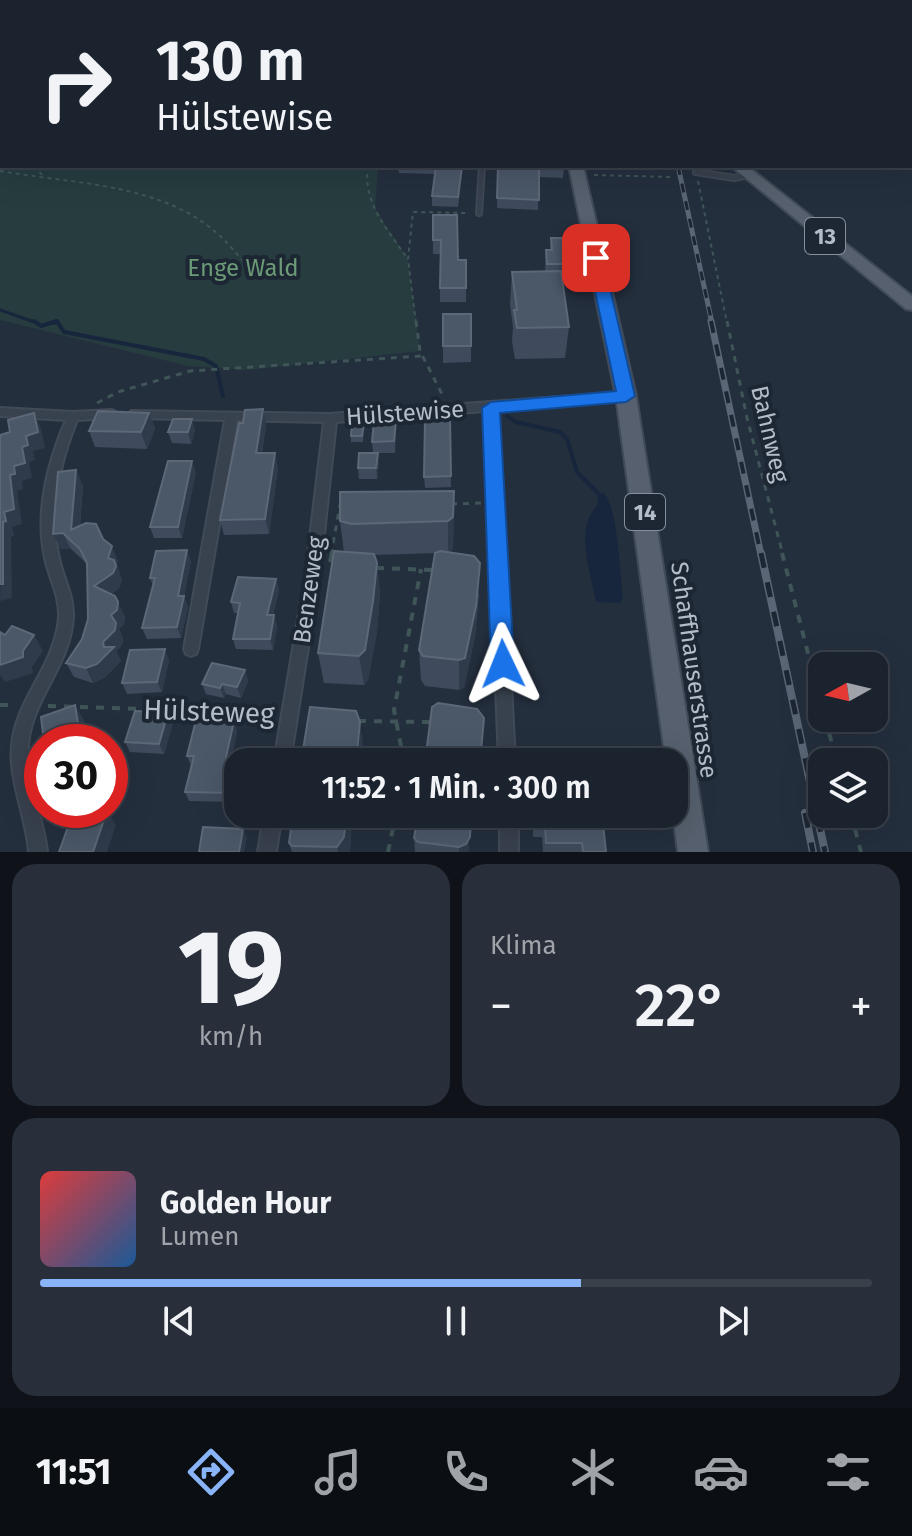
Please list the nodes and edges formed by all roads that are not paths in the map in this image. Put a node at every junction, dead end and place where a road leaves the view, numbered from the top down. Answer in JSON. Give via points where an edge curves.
{"nodes":[{"id":1,"x":482,"y":168,"type":"edge"},
{"id":2,"x":577,"y":170,"type":"edge"},
{"id":3,"x":743,"y":170,"type":"edge"},
{"id":4,"x":696,"y":172,"type":"road end"},
{"id":5,"x":479,"y":213,"type":"road end"},
{"id":6,"x":912,"y":305,"type":"edge"},
{"id":7,"x":626,"y":396,"type":"junction"},
{"id":8,"x":491,"y":408,"type":"junction"},
{"id":9,"x":0,"y":412,"type":"edge"},
{"id":10,"x":73,"y":416,"type":"junction"},
{"id":11,"x":232,"y":416,"type":"junction"},
{"id":12,"x":330,"y":418,"type":"junction"},
{"id":13,"x":191,"y":649,"type":"dead end"},
{"id":14,"x":284,"y":748,"type":"edge"},
{"id":15,"x":506,"y":748,"type":"edge"},
{"id":16,"x":271,"y":828,"type":"edge"},
{"id":17,"x":509,"y":828,"type":"edge"},
{"id":18,"x":38,"y":852,"type":"edge"},
{"id":19,"x":267,"y":852,"type":"edge"},
{"id":20,"x":509,"y":852,"type":"edge"},
{"id":21,"x":693,"y":852,"type":"edge"}],
"edges":[{"from":1,"to":5,"type":"lane"},
{"from":2,"to":7,"type":"main road","name":"Schaffhauserstrasse","number":"14"},
{"from":3,"to":4,"type":"lane","via":[[734,178]]},
{"from":3,"to":6,"type":"main road","number":"13"},
{"from":7,"to":8,"type":"street","name":"Hülstewise"},
{"from":7,"to":21,"type":"main road","name":"Schaffhauserstrasse","number":"14"},
{"from":8,"to":12,"type":"street","name":"Hülstewise"},
{"from":8,"to":15,"type":"street"},
{"from":9,"to":10,"type":"street","name":"Hülstewise"},
{"from":10,"to":11,"type":"street","name":"Hülstewise"},
{"from":10,"to":18,"type":"street","via":[[51,503],[52,557],[65,599],[65,632],[21,738],[20,760]]},
{"from":11,"to":12,"type":"street","name":"Hülstewise"},
{"from":11,"to":13,"type":"street"},
{"from":12,"to":14,"type":"street","name":"Benzeweg","via":[[313,571]]},
{"from":16,"to":19,"type":"street"},
{"from":17,"to":20,"type":"street"}]}
